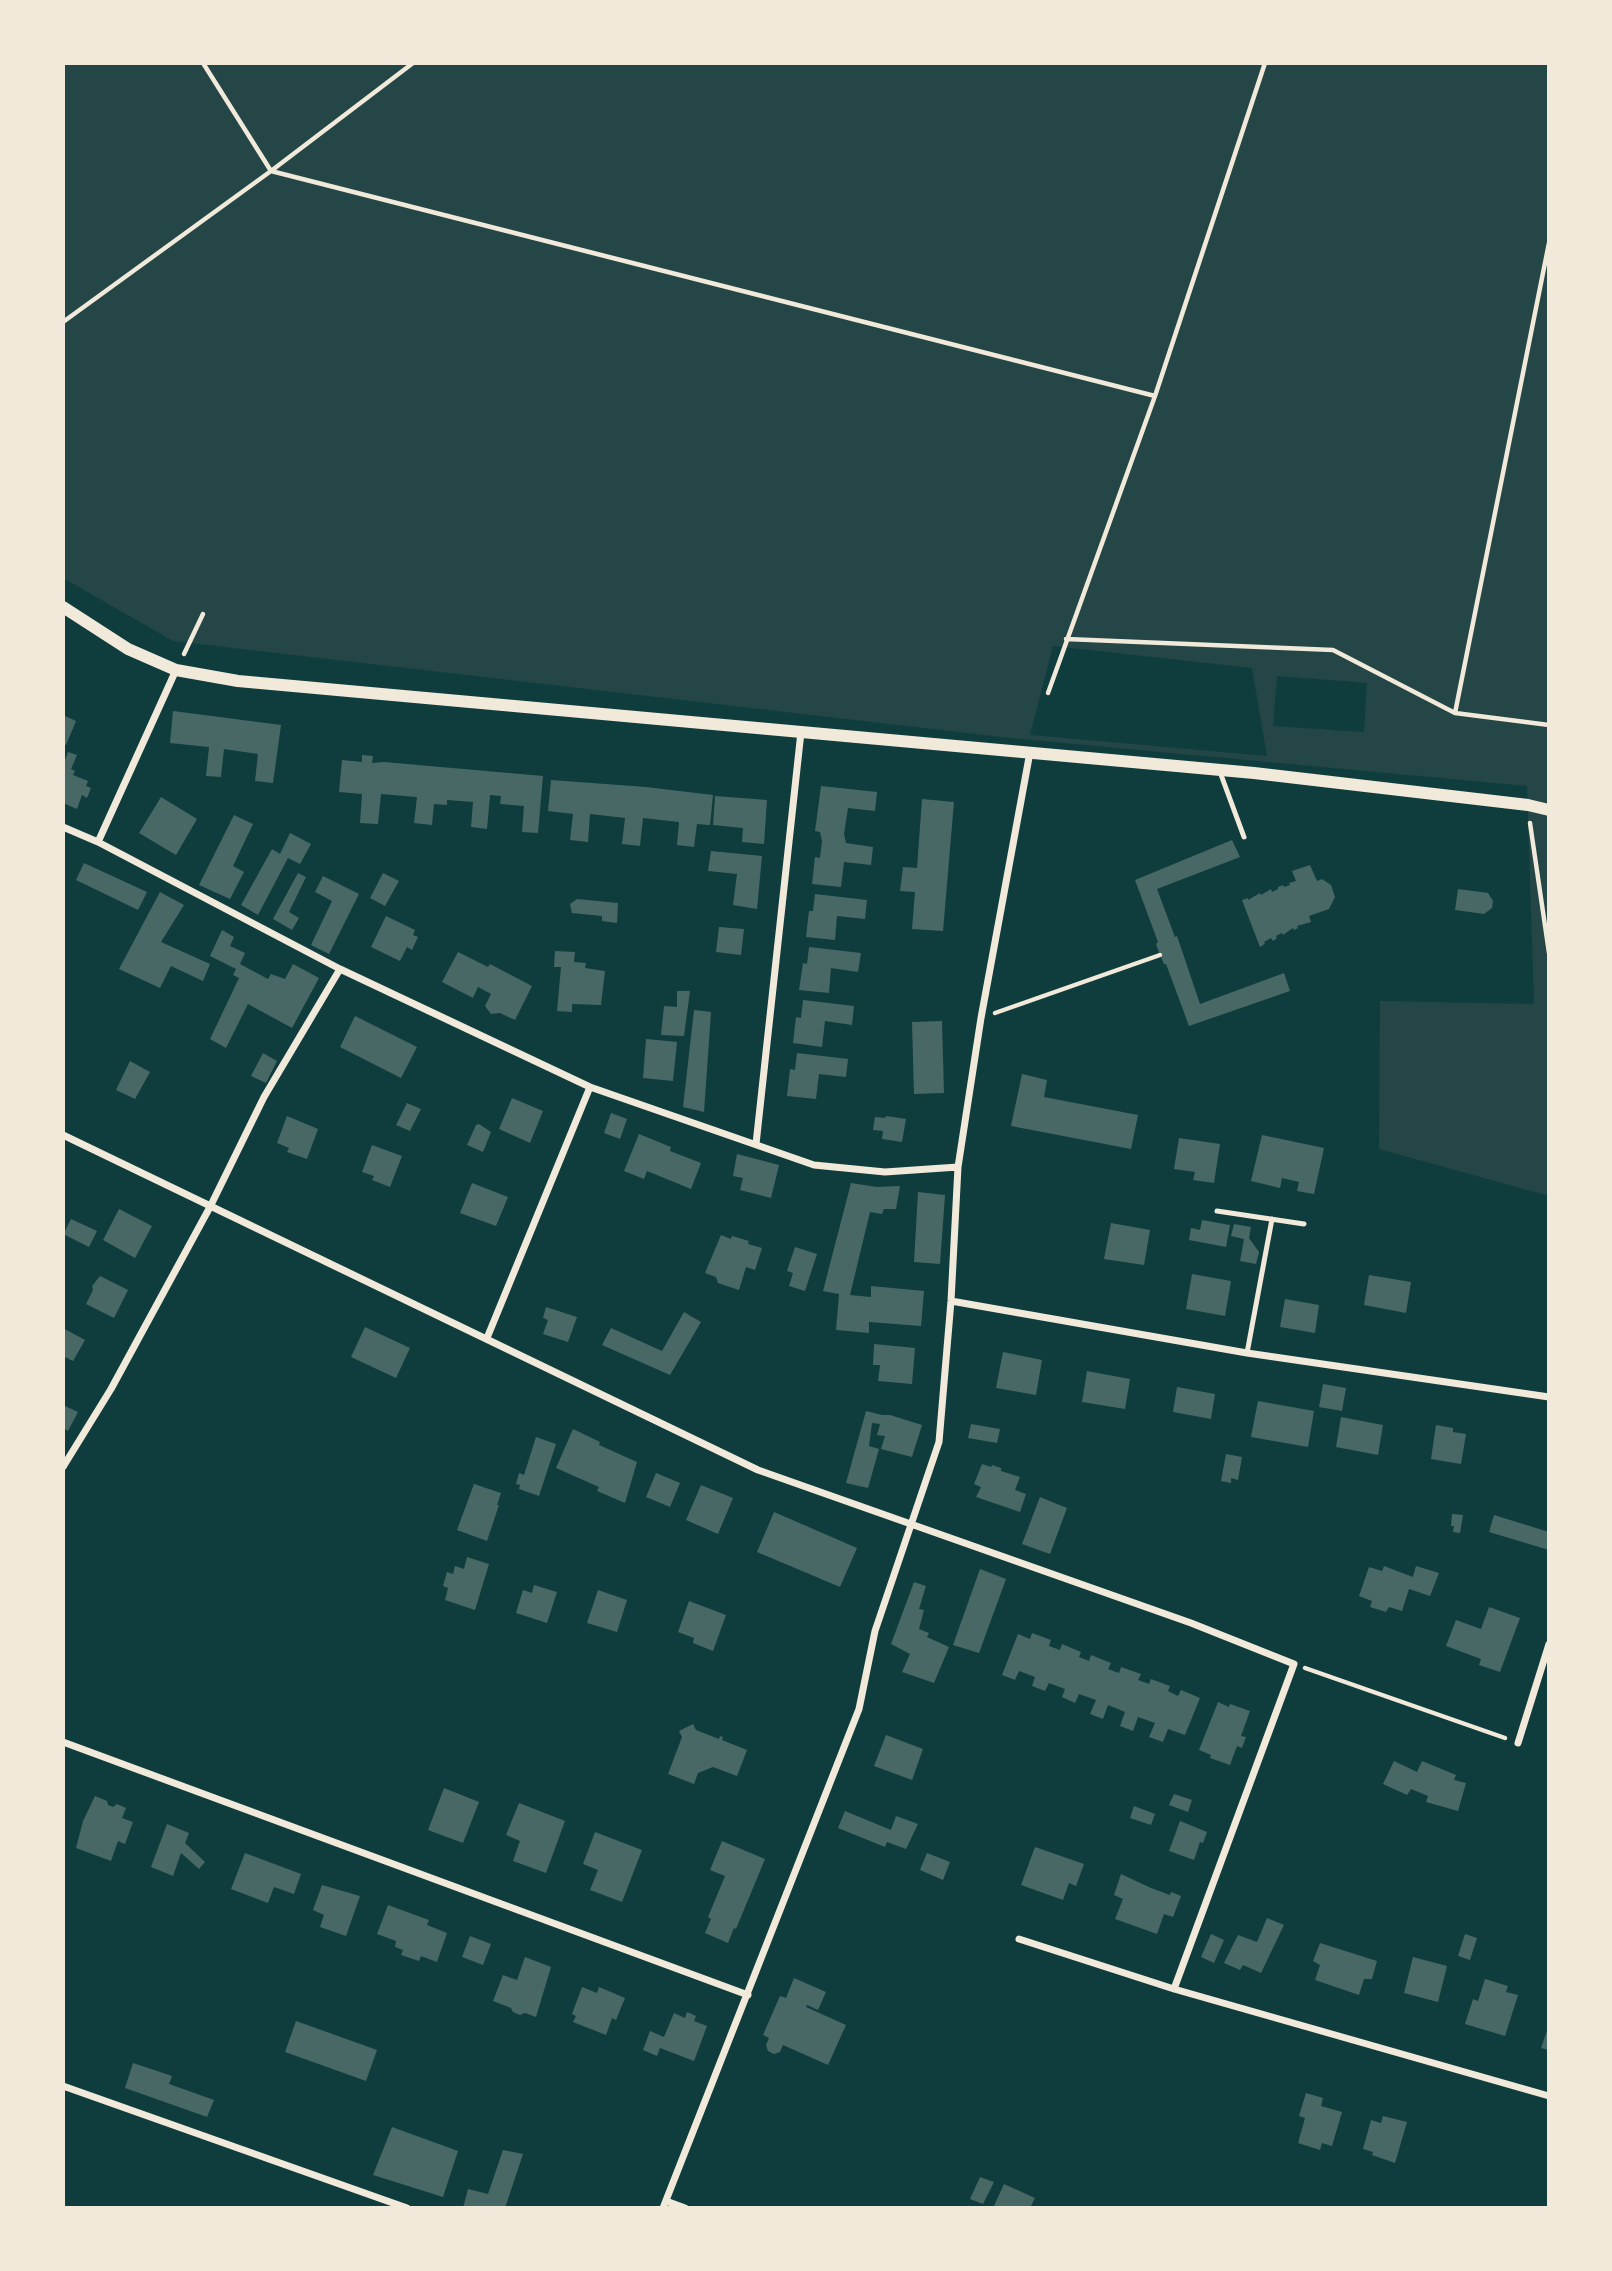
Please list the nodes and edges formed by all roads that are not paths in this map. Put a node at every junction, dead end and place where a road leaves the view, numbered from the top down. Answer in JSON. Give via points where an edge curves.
{"nodes":[{"id":1,"x":63,"y":607,"type":"edge"},
{"id":2,"x":176,"y":670,"type":"junction"},
{"id":3,"x":801,"y":732,"type":"junction"},
{"id":4,"x":1030,"y":752,"type":"junction"},
{"id":5,"x":1219,"y":769,"type":"junction"},
{"id":6,"x":1549,"y":810,"type":"edge"},
{"id":7,"x":63,"y":827,"type":"edge"},
{"id":8,"x":1244,"y":837,"type":"dead end"},
{"id":9,"x":99,"y":842,"type":"junction"},
{"id":10,"x":341,"y":969,"type":"junction"},
{"id":11,"x":590,"y":1087,"type":"junction"},
{"id":12,"x":63,"y":1135,"type":"edge"},
{"id":13,"x":756,"y":1144,"type":"junction"},
{"id":14,"x":958,"y":1167,"type":"junction"},
{"id":15,"x":210,"y":1207,"type":"junction"},
{"id":16,"x":1217,"y":1211,"type":"dead end"},
{"id":17,"x":1272,"y":1219,"type":"junction"},
{"id":18,"x":1304,"y":1224,"type":"dead end"},
{"id":19,"x":951,"y":1301,"type":"junction"},
{"id":20,"x":487,"y":1338,"type":"junction"},
{"id":21,"x":1247,"y":1353,"type":"junction"},
{"id":22,"x":1549,"y":1397,"type":"edge"},
{"id":23,"x":63,"y":1467,"type":"edge"},
{"id":24,"x":913,"y":1524,"type":"junction"},
{"id":25,"x":1549,"y":1644,"type":"edge"},
{"id":26,"x":63,"y":1742,"type":"edge"},
{"id":27,"x":1518,"y":1743,"type":"road end"},
{"id":28,"x":1019,"y":1939,"type":"dead end"},
{"id":29,"x":1174,"y":1989,"type":"junction"},
{"id":30,"x":748,"y":1995,"type":"junction"},
{"id":31,"x":63,"y":2086,"type":"edge"},
{"id":32,"x":1549,"y":2096,"type":"edge"},
{"id":33,"x":664,"y":2205,"type":"edge"},
{"id":34,"x":407,"y":2208,"type":"edge"},
{"id":35,"x":685,"y":2208,"type":"edge"}],
"edges":[{"from":1,"to":2,"type":"street","via":[[128,649]]},
{"from":2,"to":3,"type":"street","via":[[251,682]]},
{"from":2,"to":9,"type":"street"},
{"from":3,"to":4,"type":"street"},
{"from":3,"to":13,"type":"street"},
{"from":4,"to":5,"type":"street"},
{"from":4,"to":14,"type":"street"},
{"from":5,"to":6,"type":"street"},
{"from":5,"to":8,"type":"lane"},
{"from":7,"to":9,"type":"street"},
{"from":9,"to":10,"type":"street"},
{"from":10,"to":11,"type":"street"},
{"from":10,"to":15,"type":"street","via":[[264,1097]]},
{"from":11,"to":13,"type":"street"},
{"from":11,"to":20,"type":"street"},
{"from":12,"to":15,"type":"street"},
{"from":13,"to":14,"type":"street","via":[[814,1165],[885,1172]]},
{"from":14,"to":19,"type":"street"},
{"from":15,"to":20,"type":"street"},
{"from":15,"to":23,"type":"street"},
{"from":16,"to":17,"type":"lane"},
{"from":17,"to":18,"type":"lane"},
{"from":17,"to":21,"type":"lane"},
{"from":19,"to":21,"type":"street"},
{"from":19,"to":24,"type":"street","via":[[939,1442]]},
{"from":20,"to":24,"type":"street","via":[[758,1470]]},
{"from":21,"to":22,"type":"street"},
{"from":24,"to":29,"type":"street","via":[[1294,1664]]},
{"from":24,"to":30,"type":"street","via":[[875,1631],[859,1709]]},
{"from":25,"to":27,"type":"street"},
{"from":26,"to":30,"type":"street"},
{"from":28,"to":29,"type":"street"},
{"from":29,"to":32,"type":"street"},
{"from":30,"to":33,"type":"street"},
{"from":31,"to":34,"type":"street"},
{"from":33,"to":35,"type":"street"}]}
